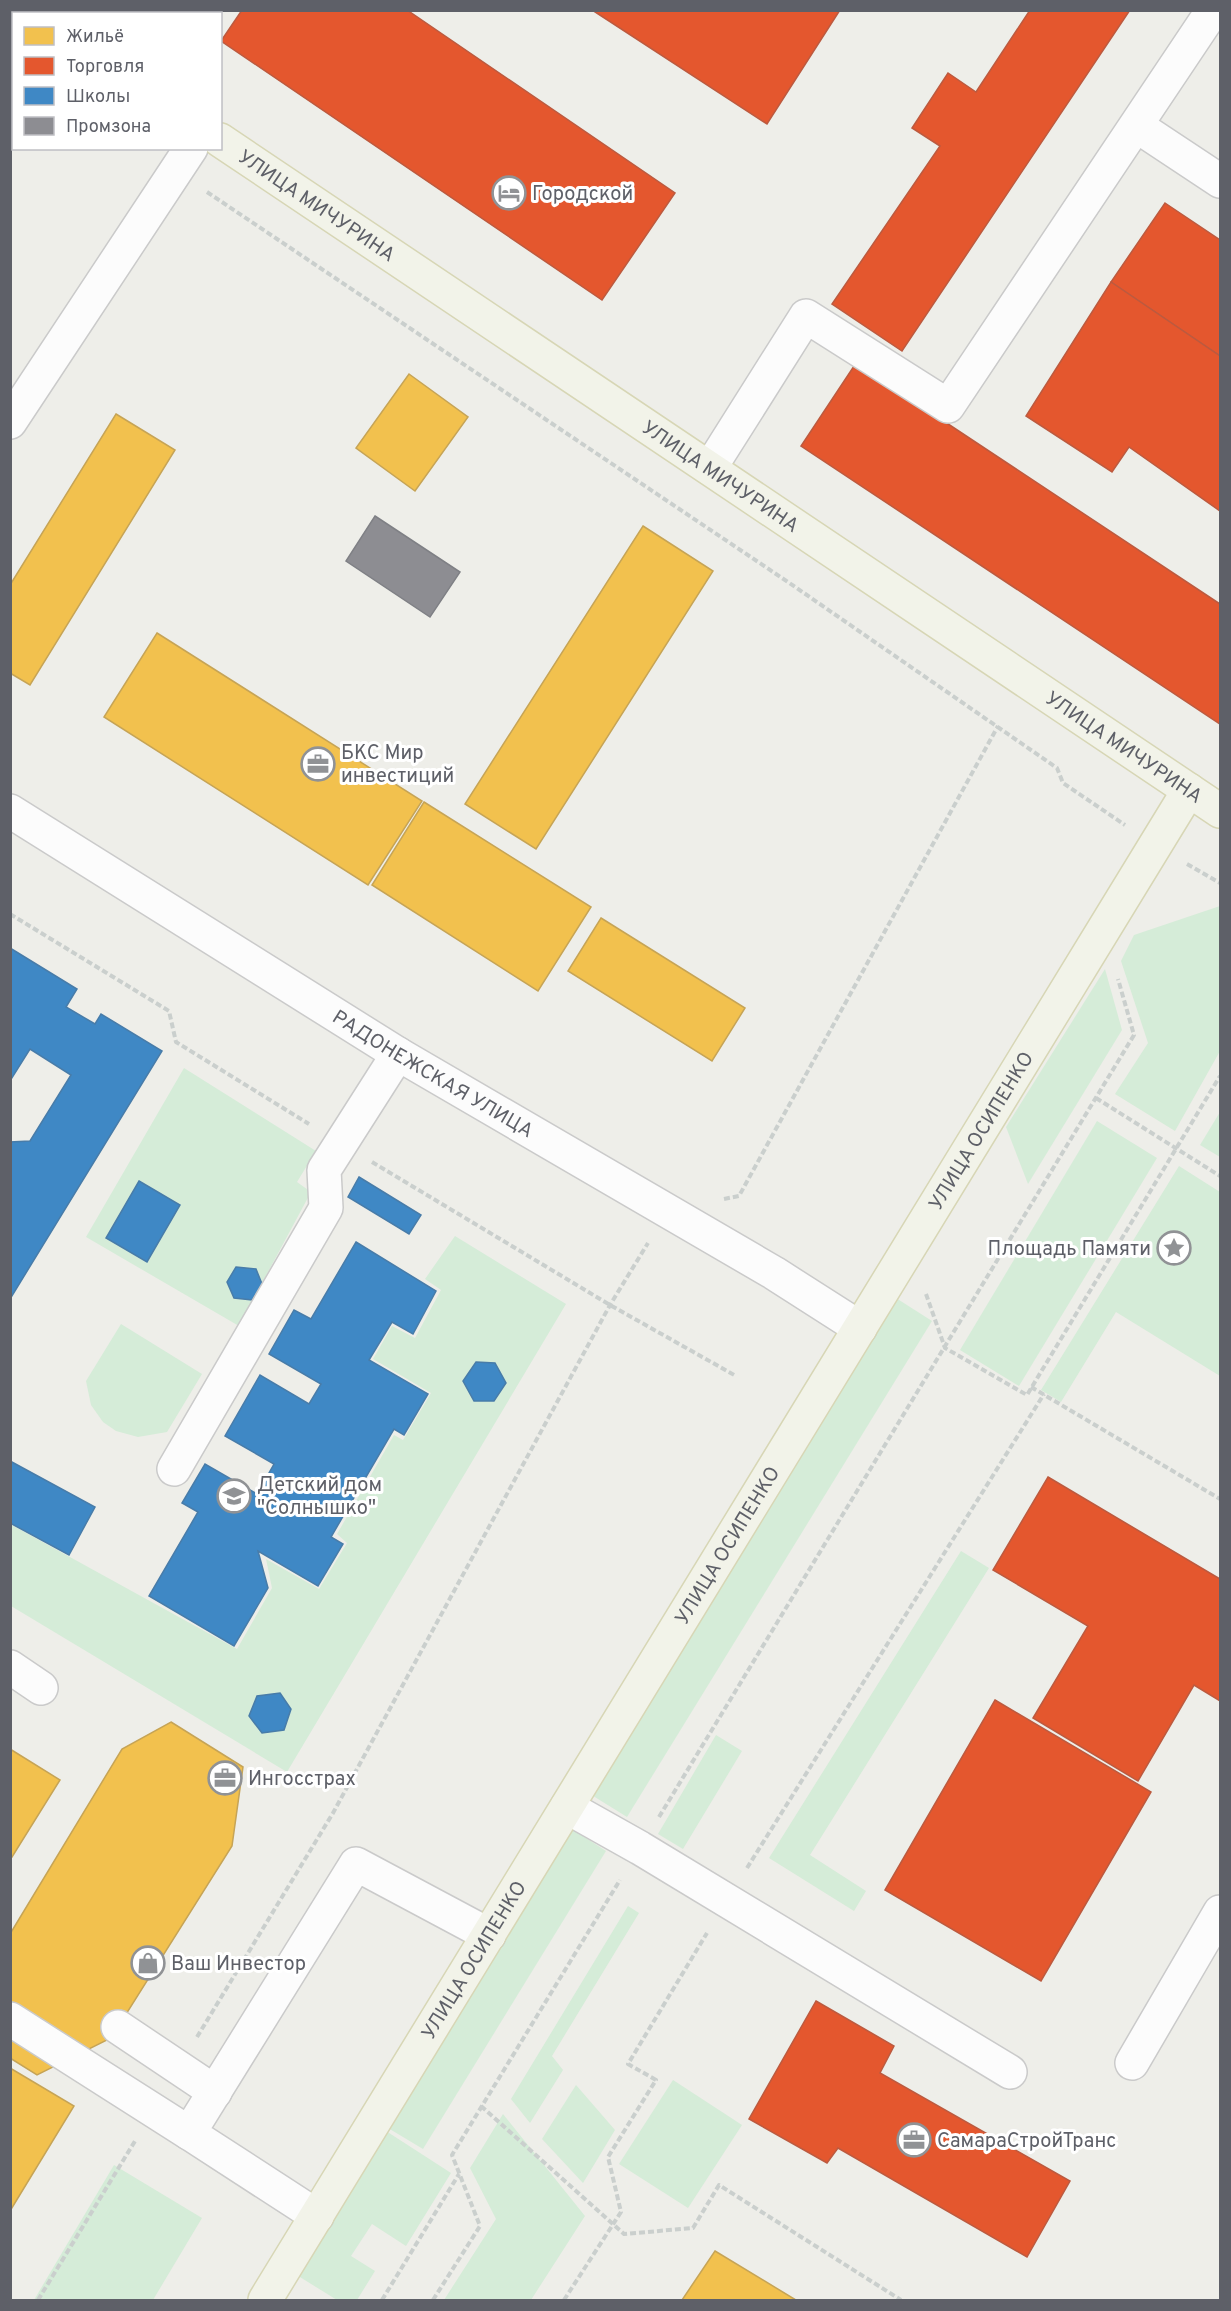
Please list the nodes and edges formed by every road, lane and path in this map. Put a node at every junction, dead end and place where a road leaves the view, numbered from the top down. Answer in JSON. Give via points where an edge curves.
{"nodes":[{"id":1,"x":1213,"y":10,"type":"edge"},
{"id":2,"x":1137,"y":126,"type":"junction"},
{"id":3,"x":222,"y":141,"type":"edge"},
{"id":4,"x":184,"y":160,"type":"edge"},
{"id":5,"x":1221,"y":181,"type":"edge"},
{"id":6,"x":10,"y":422,"type":"edge"},
{"id":7,"x":710,"y":468,"type":"junction"},
{"id":8,"x":998,"y":726,"type":"junction"},
{"id":9,"x":1063,"y":783,"type":"dead end"},
{"id":10,"x":1189,"y":790,"type":"junction"},
{"id":11,"x":10,"y":811,"type":"edge"},
{"id":12,"x":1221,"y":811,"type":"edge"},
{"id":13,"x":1116,"y":970,"type":"dead end"},
{"id":14,"x":398,"y":1054,"type":"junction"},
{"id":15,"x":1221,"y":1076,"type":"edge"},
{"id":16,"x":1096,"y":1098,"type":"junction"},
{"id":17,"x":1176,"y":1149,"type":"junction"},
{"id":18,"x":1221,"y":1176,"type":"edge"},
{"id":19,"x":667,"y":1212,"type":"junction"},
{"id":20,"x":923,"y":1284,"type":"dead end"},
{"id":21,"x":860,"y":1328,"type":"junction"},
{"id":22,"x":945,"y":1348,"type":"junction"},
{"id":23,"x":1031,"y":1387,"type":"junction"},
{"id":24,"x":1044,"y":1394,"type":"junction"},
{"id":25,"x":174,"y":1469,"type":"dead end"},
{"id":26,"x":1221,"y":1498,"type":"edge"},
{"id":27,"x":10,"y":1667,"type":"edge"},
{"id":28,"x":41,"y":1688,"type":"dead end"},
{"id":29,"x":567,"y":1807,"type":"junction"},
{"id":30,"x":333,"y":1813,"type":"dead end"},
{"id":31,"x":640,"y":1848,"type":"junction"},
{"id":32,"x":726,"y":1900,"type":"junction"},
{"id":33,"x":1221,"y":1911,"type":"edge"},
{"id":34,"x":489,"y":1935,"type":"junction"},
{"id":35,"x":10,"y":2019,"type":"edge"},
{"id":36,"x":118,"y":2027,"type":"dead end"},
{"id":37,"x":1132,"y":2063,"type":"dead end"},
{"id":38,"x":1010,"y":2072,"type":"dead end"},
{"id":39,"x":215,"y":2092,"type":"junction"},
{"id":40,"x":482,"y":2106,"type":"junction"},
{"id":41,"x":189,"y":2133,"type":"junction"},
{"id":42,"x":459,"y":2174,"type":"junction"},
{"id":43,"x":316,"y":2216,"type":"junction"},
{"id":44,"x":614,"y":2224,"type":"junction"},
{"id":45,"x":265,"y":2301,"type":"edge"},
{"id":46,"x":382,"y":2301,"type":"edge"},
{"id":47,"x":433,"y":2301,"type":"edge"},
{"id":48,"x":564,"y":2301,"type":"edge"},
{"id":49,"x":901,"y":2301,"type":"edge"}],
"edges":[{"from":1,"to":2,"type":"street"},
{"from":2,"to":5,"type":"street"},
{"from":2,"to":7,"type":"street","via":[[948,406],[806,316]]},
{"from":3,"to":7,"type":"main road","name":"УЛИЦА МИЧУРИНА"},
{"from":4,"to":6,"type":"street"},
{"from":4,"to":8,"type":"path"},
{"from":7,"to":10,"type":"main road","name":"УЛИЦА МИЧУРИНА"},
{"from":8,"to":9,"type":"path","via":[[1057,768]]},
{"from":8,"to":19,"type":"path","via":[[739,1196]]},
{"from":10,"to":12,"type":"main road","name":"УЛИЦА МИЧУРИНА"},
{"from":10,"to":21,"type":"main road","name":"УЛИЦА ОСИПЕНКО"},
{"from":11,"to":14,"type":"street","name":"РАДОНЕЖСКАЯ УЛИЦА"},
{"from":13,"to":16,"type":"path","via":[[1134,1035]]},
{"from":14,"to":19,"type":"street","name":"РАДОНЕЖСКАЯ УЛИЦА"},
{"from":14,"to":25,"type":"street","via":[[324,1170],[326,1208]]},
{"from":15,"to":17,"type":"path"},
{"from":16,"to":17,"type":"path"},
{"from":16,"to":22,"type":"path"},
{"from":17,"to":18,"type":"path"},
{"from":17,"to":23,"type":"path"},
{"from":19,"to":21,"type":"street","name":"РАДОНЕЖСКАЯ УЛИЦА"},
{"from":19,"to":30,"type":"path","via":[[610,1305]]},
{"from":20,"to":22,"type":"path"},
{"from":21,"to":29,"type":"main road","name":"УЛИЦА ОСИПЕНКО"},
{"from":22,"to":23,"type":"path","via":[[1027,1395]]},
{"from":22,"to":31,"type":"path"},
{"from":23,"to":24,"type":"path"},
{"from":24,"to":26,"type":"path"},
{"from":24,"to":32,"type":"path"},
{"from":27,"to":28,"type":"street"},
{"from":29,"to":31,"type":"street"},
{"from":29,"to":34,"type":"main road","name":"УЛИЦА ОСИПЕНКО"},
{"from":31,"to":32,"type":"street"},
{"from":31,"to":40,"type":"path"},
{"from":32,"to":38,"type":"street"},
{"from":32,"to":44,"type":"path","via":[[628,2064],[656,2080],[608,2157],[621,2212]]},
{"from":33,"to":37,"type":"street"},
{"from":34,"to":39,"type":"street","via":[[357,1864]]},
{"from":34,"to":43,"type":"main road","name":"УЛИЦА ОСИПЕНКО"},
{"from":35,"to":41,"type":"street"},
{"from":36,"to":39,"type":"street"},
{"from":39,"to":41,"type":"street"},
{"from":40,"to":42,"type":"path","via":[[452,2155]]},
{"from":40,"to":44,"type":"path"},
{"from":41,"to":43,"type":"street"},
{"from":42,"to":46,"type":"path"},
{"from":42,"to":47,"type":"path","via":[[480,2226]]},
{"from":43,"to":45,"type":"main road","name":"УЛИЦА ОСИПЕНКО"},
{"from":44,"to":48,"type":"path"},
{"from":44,"to":49,"type":"path","via":[[624,2234],[693,2228],[720,2186]]}]}
